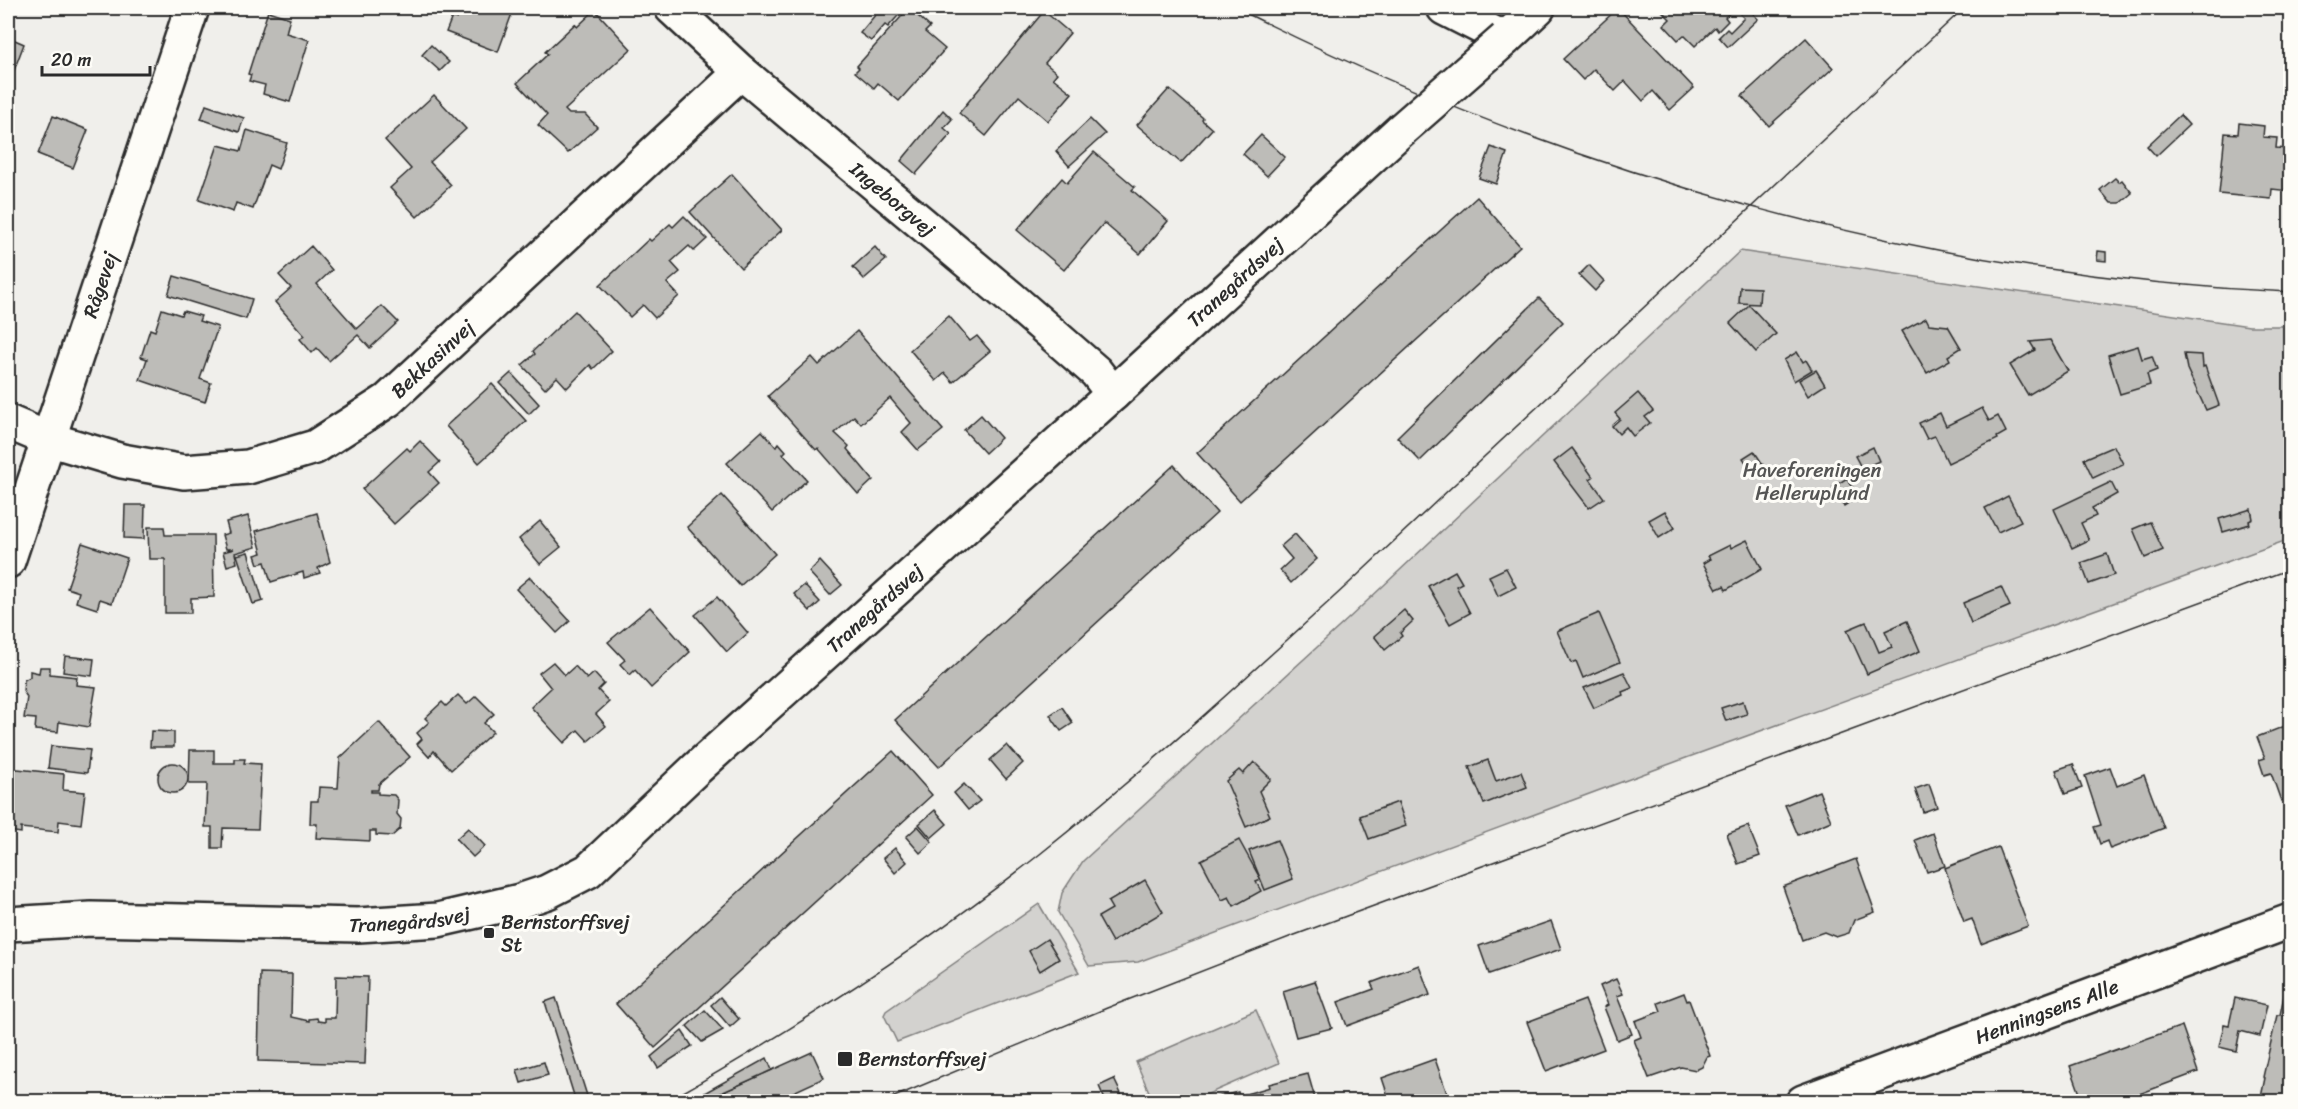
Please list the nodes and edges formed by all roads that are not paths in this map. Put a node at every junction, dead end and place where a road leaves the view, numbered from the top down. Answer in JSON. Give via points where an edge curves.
{"nodes":[{"id":1,"x":192,"y":8,"type":"edge"},
{"id":2,"x":672,"y":8,"type":"edge"},
{"id":3,"x":1444,"y":8,"type":"edge"},
{"id":4,"x":1538,"y":8,"type":"edge"},
{"id":5,"x":1505,"y":39,"type":"junction"},
{"id":6,"x":741,"y":72,"type":"junction"},
{"id":7,"x":1113,"y":394,"type":"junction"},
{"id":8,"x":8,"y":422,"type":"edge"},
{"id":9,"x":48,"y":439,"type":"junction"},
{"id":10,"x":8,"y":561,"type":"edge"},
{"id":11,"x":8,"y":905,"type":"edge"},
{"id":12,"x":91,"y":919,"type":"junction"},
{"id":13,"x":2290,"y":921,"type":"edge"},
{"id":14,"x":8,"y":924,"type":"edge"},
{"id":15,"x":1803,"y":1101,"type":"edge"}],
"edges":[{"from":1,"to":9,"type":"street","name":"Rågevej"},
{"from":2,"to":6,"type":"street","name":"Ingeborgvej"},
{"from":3,"to":5,"type":"street"},
{"from":4,"to":5,"type":"street","name":"Tranegårdsvej"},
{"from":5,"to":7,"type":"street","name":"Tranegårdsvej","bridge":true,"via":[[1401,129]]},
{"from":6,"to":7,"type":"street","name":"Ingeborgvej","via":[[1020,306],[1096,372]]},
{"from":6,"to":9,"type":"street","name":"Bekkasinvej","via":[[388,400],[315,447],[248,467],[184,472],[123,461]]},
{"from":7,"to":12,"type":"street","name":"Tranegårdsvej","via":[[588,871],[520,901],[438,921],[358,925]]},
{"from":8,"to":9,"type":"street","name":"Bekkasinvej"},
{"from":9,"to":10,"type":"street","name":"Rågevej"},
{"from":11,"to":12,"type":"street","name":"Tranegårdsvej"},
{"from":12,"to":14,"type":"street","name":"Tranegårdsvej"},
{"from":13,"to":15,"type":"street","name":"Henningsens Alle"}]}
